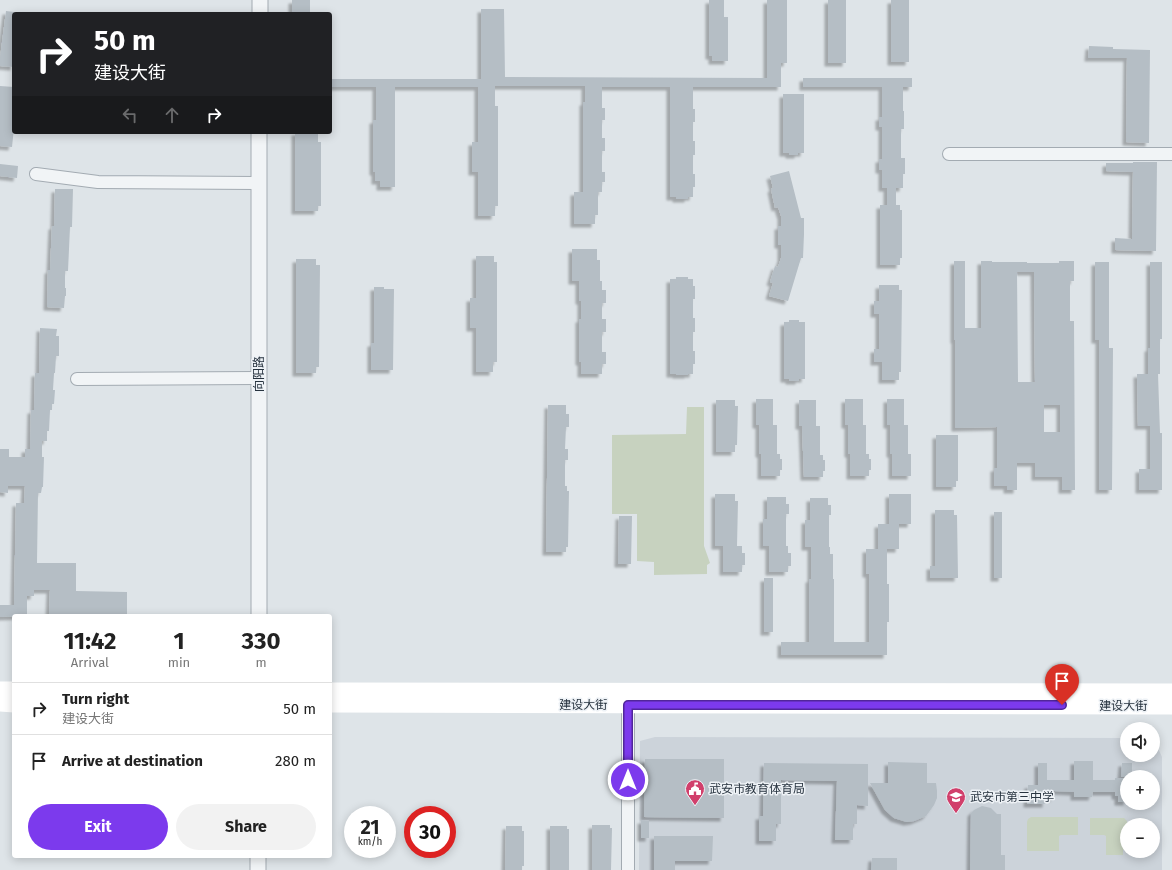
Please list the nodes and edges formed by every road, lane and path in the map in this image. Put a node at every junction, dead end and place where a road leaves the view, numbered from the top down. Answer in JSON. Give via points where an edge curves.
{"nodes":[{"id":1,"x":260,"y":0,"type":"edge"},
{"id":2,"x":260,"y":12,"type":"edge"},
{"id":3,"x":259,"y":134,"type":"edge"},
{"id":4,"x":949,"y":154,"type":"dead end"},
{"id":5,"x":1172,"y":154,"type":"edge"},
{"id":6,"x":36,"y":174,"type":"dead end"},
{"id":7,"x":259,"y":183,"type":"junction"},
{"id":8,"x":259,"y":378,"type":"junction"},
{"id":9,"x":77,"y":380,"type":"dead end"},
{"id":10,"x":259,"y":614,"type":"edge"},
{"id":11,"x":0,"y":690,"type":"edge"},
{"id":12,"x":12,"y":690,"type":"edge"},
{"id":13,"x":332,"y":691,"type":"edge"},
{"id":14,"x":1172,"y":692,"type":"edge"},
{"id":15,"x":628,"y":698,"type":"junction"},
{"id":16,"x":0,"y":704,"type":"edge"},
{"id":17,"x":12,"y":704,"type":"edge"},
{"id":18,"x":332,"y":704,"type":"edge"},
{"id":19,"x":1172,"y":706,"type":"edge"},
{"id":20,"x":258,"y":858,"type":"edge"},
{"id":21,"x":258,"y":870,"type":"edge"},
{"id":22,"x":628,"y":870,"type":"edge"}],
"edges":[{"from":1,"to":2,"type":"street"},
{"from":3,"to":7,"type":"street","name":"向阳路"},
{"from":4,"to":5,"type":"street"},
{"from":6,"to":7,"type":"street","via":[[98,182]]},
{"from":7,"to":8,"type":"street","name":"向阳路"},
{"from":8,"to":9,"type":"street"},
{"from":8,"to":10,"type":"street","name":"向阳路"},
{"from":11,"to":12,"type":"main road"},
{"from":13,"to":15,"type":"main road","name":"建设大街"},
{"from":14,"to":15,"type":"main road","name":"建设大街"},
{"from":15,"to":18,"type":"main road","name":"建设大街"},
{"from":15,"to":19,"type":"main road","name":"建设大街"},
{"from":15,"to":22,"type":"street"},
{"from":16,"to":17,"type":"main road"},
{"from":20,"to":21,"type":"street"}]}
